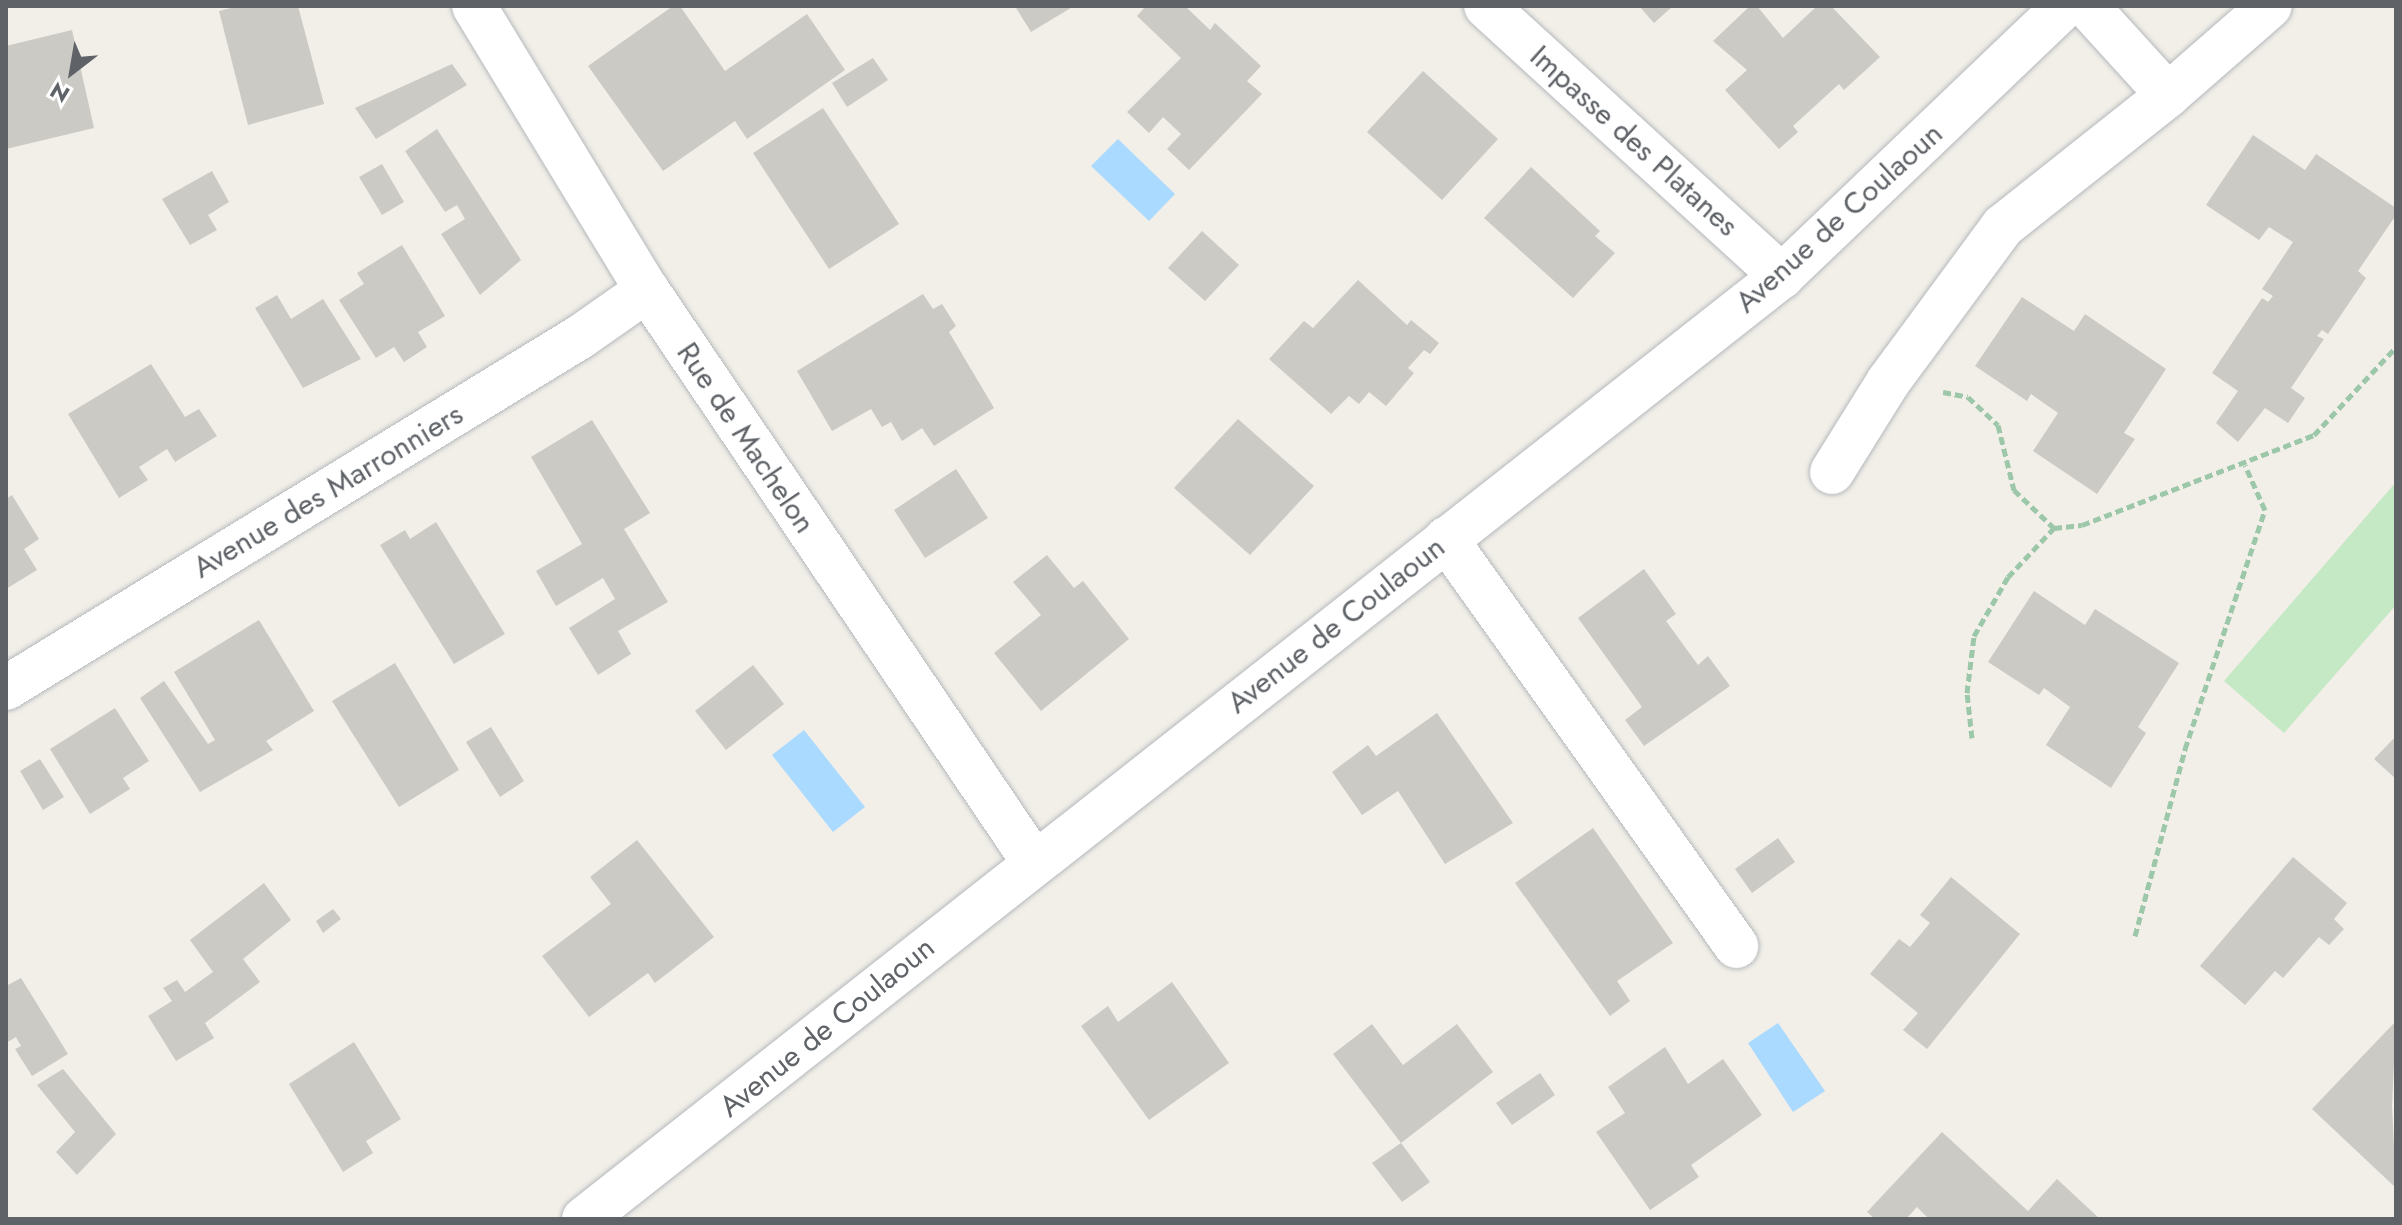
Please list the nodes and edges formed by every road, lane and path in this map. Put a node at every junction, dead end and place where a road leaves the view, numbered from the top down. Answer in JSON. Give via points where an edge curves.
{"nodes":[{"id":1,"x":474,"y":6,"type":"edge"},
{"id":2,"x":1486,"y":6,"type":"edge"},
{"id":3,"x":2065,"y":6,"type":"edge"},
{"id":4,"x":2087,"y":6,"type":"edge"},
{"id":5,"x":2270,"y":6,"type":"edge"},
{"id":6,"x":2168,"y":95,"type":"junction"},
{"id":7,"x":1782,"y":276,"type":"junction"},
{"id":8,"x":647,"y":290,"type":"junction"},
{"id":9,"x":2396,"y":347,"type":"edge"},
{"id":10,"x":1888,"y":382,"type":"junction"},
{"id":11,"x":2245,"y":465,"type":"junction"},
{"id":12,"x":1832,"y":472,"type":"dead end"},
{"id":13,"x":2054,"y":528,"type":"junction"},
{"id":14,"x":1446,"y":539,"type":"junction"},
{"id":15,"x":6,"y":688,"type":"edge"},
{"id":16,"x":1972,"y":738,"type":"dead end"},
{"id":17,"x":1033,"y":861,"type":"junction"},
{"id":18,"x":2135,"y":936,"type":"dead end"},
{"id":19,"x":1736,"y":946,"type":"dead end"},
{"id":20,"x":584,"y":1219,"type":"edge"}],
"edges":[{"from":1,"to":8,"type":"street","name":"Rue de Machelon"},
{"from":2,"to":7,"type":"street","name":"Impasse des Platanes"},
{"from":3,"to":7,"type":"street","name":"Avenue de Coulaoun"},
{"from":4,"to":6,"type":"street"},
{"from":5,"to":6,"type":"street"},
{"from":6,"to":10,"type":"street","via":[[2003,226]]},
{"from":7,"to":14,"type":"street","name":"Avenue de Coulaoun"},
{"from":8,"to":15,"type":"street","name":"Avenue des Marronniers","via":[[580,337]]},
{"from":8,"to":17,"type":"street","name":"Rue de Machelon"},
{"from":9,"to":11,"type":"path","via":[[2314,435]]},
{"from":10,"to":12,"type":"street"},
{"from":10,"to":13,"type":"path","via":[[1968,397],[1998,425],[2014,490]]},
{"from":11,"to":13,"type":"path","via":[[2082,525]]},
{"from":11,"to":18,"type":"path","via":[[2265,510],[2185,749]]},
{"from":13,"to":16,"type":"path","via":[[2008,577],[1974,636],[1967,693]]},
{"from":14,"to":17,"type":"street","name":"Avenue de Coulaoun"},
{"from":14,"to":19,"type":"street"},
{"from":17,"to":20,"type":"street","name":"Avenue de Coulaoun"}]}
